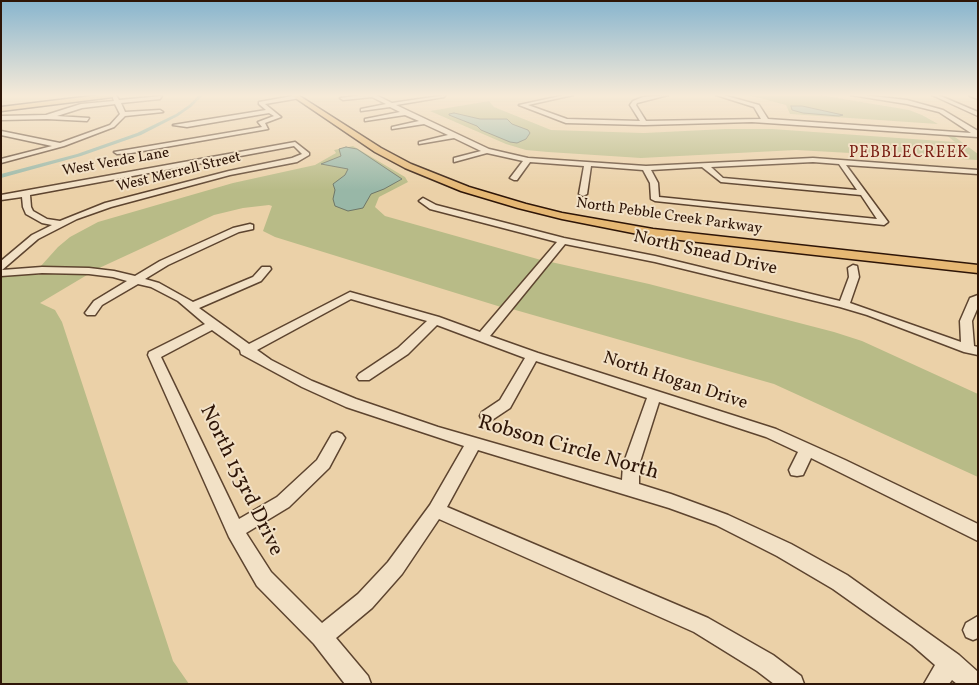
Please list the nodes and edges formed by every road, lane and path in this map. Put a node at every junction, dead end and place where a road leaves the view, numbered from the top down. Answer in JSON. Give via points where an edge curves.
{"nodes":[{"id":1,"x":109,"y":127,"type":"edge"},
{"id":2,"x":254,"y":127,"type":"edge"},
{"id":3,"x":350,"y":127,"type":"edge"},
{"id":4,"x":352,"y":127,"type":"edge"},
{"id":5,"x":399,"y":127,"type":"edge"},
{"id":6,"x":435,"y":127,"type":"edge"},
{"id":7,"x":863,"y":127,"type":"edge"},
{"id":8,"x":967,"y":127,"type":"edge"},
{"id":9,"x":394,"y":128,"type":"dead end"},
{"id":10,"x":1,"y":133,"type":"edge"},
{"id":11,"x":978,"y":134,"type":"edge"},
{"id":12,"x":454,"y":136,"type":"junction"},
{"id":13,"x":374,"y":137,"type":"joint"},
{"id":14,"x":421,"y":143,"type":"dead end"},
{"id":15,"x":62,"y":145,"type":"junction"},
{"id":16,"x":487,"y":151,"type":"junction"},
{"id":17,"x":117,"y":152,"type":"dead end"},
{"id":18,"x":307,"y":154,"type":"joint"},
{"id":19,"x":457,"y":160,"type":"dead end"},
{"id":20,"x":528,"y":160,"type":"junction"},
{"id":21,"x":1,"y":161,"type":"edge"},
{"id":22,"x":840,"y":161,"type":"junction"},
{"id":23,"x":588,"y":165,"type":"junction"},
{"id":24,"x":704,"y":166,"type":"junction"},
{"id":25,"x":646,"y":168,"type":"junction"},
{"id":26,"x":978,"y":172,"type":"edge"},
{"id":27,"x":514,"y":178,"type":"dead end"},
{"id":28,"x":26,"y":193,"type":"junction"},
{"id":29,"x":863,"y":193,"type":"junction"},
{"id":30,"x":583,"y":194,"type":"dead end"},
{"id":31,"x":1,"y":198,"type":"edge"},
{"id":32,"x":423,"y":201,"type":"dead end"},
{"id":33,"x":58,"y":224,"type":"junction"},
{"id":34,"x":250,"y":226,"type":"dead end"},
{"id":35,"x":563,"y":241,"type":"junction"},
{"id":36,"x":895,"y":260,"type":"joint"},
{"id":37,"x":977,"y":262,"type":"edge"},
{"id":38,"x":1,"y":267,"type":"edge"},
{"id":39,"x":853,"y":268,"type":"dead end"},
{"id":40,"x":266,"y":269,"type":"dead end"},
{"id":41,"x":1,"y":273,"type":"edge"},
{"id":42,"x":136,"y":280,"type":"junction"},
{"id":43,"x":977,"y":298,"type":"edge"},
{"id":44,"x":844,"y":305,"type":"junction"},
{"id":45,"x":191,"y":307,"type":"junction"},
{"id":46,"x":91,"y":314,"type":"dead end"},
{"id":47,"x":435,"y":320,"type":"junction"},
{"id":48,"x":213,"y":325,"type":"junction"},
{"id":49,"x":483,"y":337,"type":"junction"},
{"id":50,"x":973,"y":350,"type":"edge"},
{"id":51,"x":246,"y":351,"type":"junction"},
{"id":52,"x":533,"y":356,"type":"junction"},
{"id":53,"x":364,"y":377,"type":"dead end"},
{"id":54,"x":655,"y":394,"type":"junction"},
{"id":55,"x":486,"y":416,"type":"dead end"},
{"id":56,"x":337,"y":438,"type":"dead end"},
{"id":57,"x":474,"y":443,"type":"junction"},
{"id":58,"x":807,"y":449,"type":"junction"},
{"id":59,"x":798,"y":470,"type":"dead end"},
{"id":60,"x":630,"y":489,"type":"junction"},
{"id":61,"x":436,"y":510,"type":"junction"},
{"id":62,"x":236,"y":531,"type":"junction"},
{"id":63,"x":978,"y":533,"type":"edge"},
{"id":64,"x":321,"y":637,"type":"junction"},
{"id":65,"x":951,"y":663,"type":"junction"},
{"id":66,"x":360,"y":684,"type":"edge"},
{"id":67,"x":792,"y":684,"type":"edge"},
{"id":68,"x":935,"y":684,"type":"edge"},
{"id":69,"x":975,"y":684,"type":"edge"}],
"edges":[{"from":1,"to":15,"type":"street"},
{"from":2,"to":17,"type":"street"},
{"from":3,"to":36,"type":"main road","name":"North Pebble Creek Parkway","via":[[378,150],[422,173],[474,192],[562,216],[653,233]]},
{"from":4,"to":13,"type":"main road","name":"North Pebble Creek Parkway"},
{"from":5,"to":9,"type":"street"},
{"from":6,"to":12,"type":"street"},
{"from":7,"to":11,"type":"street"},
{"from":8,"to":11,"type":"street"},
{"from":10,"to":15,"type":"street"},
{"from":12,"to":14,"type":"street"},
{"from":12,"to":16,"type":"street"},
{"from":13,"to":37,"type":"main road","name":"North Pebble Creek Parkway","via":[[440,170],[560,207],[643,222]]},
{"from":15,"to":21,"type":"street"},
{"from":16,"to":19,"type":"street"},
{"from":16,"to":20,"type":"street"},
{"from":18,"to":28,"type":"street","name":"West Verde Lane","via":[[295,144]]},
{"from":18,"to":33,"type":"street","name":"West Merrell Street","via":[[294,160],[108,205]]},
{"from":20,"to":23,"type":"street"},
{"from":20,"to":27,"type":"street"},
{"from":22,"to":24,"type":"street","via":[[782,160]]},
{"from":22,"to":26,"type":"street"},
{"from":22,"to":29,"type":"street"},
{"from":23,"to":25,"type":"street"},
{"from":23,"to":30,"type":"street"},
{"from":24,"to":25,"type":"street"},
{"from":24,"to":29,"type":"street","via":[[722,180]]},
{"from":25,"to":29,"type":"street","via":[[654,184],[655,199],[884,222]]},
{"from":28,"to":31,"type":"street","name":"West Verde Lane"},
{"from":28,"to":33,"type":"street","via":[[29,212]]},
{"from":32,"to":35,"type":"street","name":"North Snead Drive","via":[[433,207]]},
{"from":33,"to":38,"type":"street","name":"West Merrell Street","via":[[34,237]]},
{"from":34,"to":42,"type":"street","via":[[164,263]]},
{"from":35,"to":44,"type":"street","name":"North Snead Drive","via":[[655,259]]},
{"from":35,"to":49,"type":"street"},
{"from":36,"to":37,"type":"main road","via":[[919,258]]},
{"from":39,"to":44,"type":"street","via":[[854,277]]},
{"from":40,"to":45,"type":"street","via":[[257,279]]},
{"from":41,"to":42,"type":"street","name":"Robson Circle North","via":[[89,271]]},
{"from":42,"to":45,"type":"street","name":"Robson Circle North","via":[[164,289]]},
{"from":42,"to":46,"type":"street","via":[[98,303]]},
{"from":43,"to":50,"type":"street","via":[[966,321]]},
{"from":44,"to":50,"type":"street","name":"North Snead Drive"},
{"from":45,"to":48,"type":"street","name":"Robson Circle North"},
{"from":47,"to":49,"type":"street","name":"North Hogan Drive"},
{"from":47,"to":51,"type":"street","name":"North Hogan Drive","via":[[350,295]]},
{"from":47,"to":53,"type":"street","via":[[403,351]]},
{"from":48,"to":51,"type":"street","name":"Robson Circle North"},
{"from":48,"to":62,"type":"street","name":"North 153rd Drive","via":[[154,355]]},
{"from":49,"to":52,"type":"street","name":"North Hogan Drive"},
{"from":51,"to":57,"type":"street","name":"Robson Circle North","via":[[351,403]]},
{"from":52,"to":54,"type":"street","name":"North Hogan Drive"},
{"from":52,"to":55,"type":"street","via":[[505,404]]},
{"from":54,"to":58,"type":"street","name":"North Hogan Drive","via":[[771,433]]},
{"from":54,"to":60,"type":"street","via":[[631,465]]},
{"from":56,"to":62,"type":"street","via":[[324,464],[283,502]]},
{"from":57,"to":60,"type":"street","name":"Robson Circle North"},
{"from":57,"to":61,"type":"street"},
{"from":58,"to":59,"type":"street"},
{"from":58,"to":63,"type":"street","name":"North Hogan Drive"},
{"from":60,"to":65,"type":"street","name":"Robson Circle North","via":[[700,511],[784,550],[857,593]]},
{"from":61,"to":64,"type":"street","via":[[395,568],[365,601]]},
{"from":61,"to":67,"type":"street","via":[[701,624]]},
{"from":62,"to":64,"type":"street","name":"North 153rd Drive","via":[[264,579]]},
{"from":64,"to":66,"type":"street","name":"North 153rd Drive"},
{"from":65,"to":68,"type":"street"},
{"from":65,"to":69,"type":"street","name":"Robson Circle North"}]}
